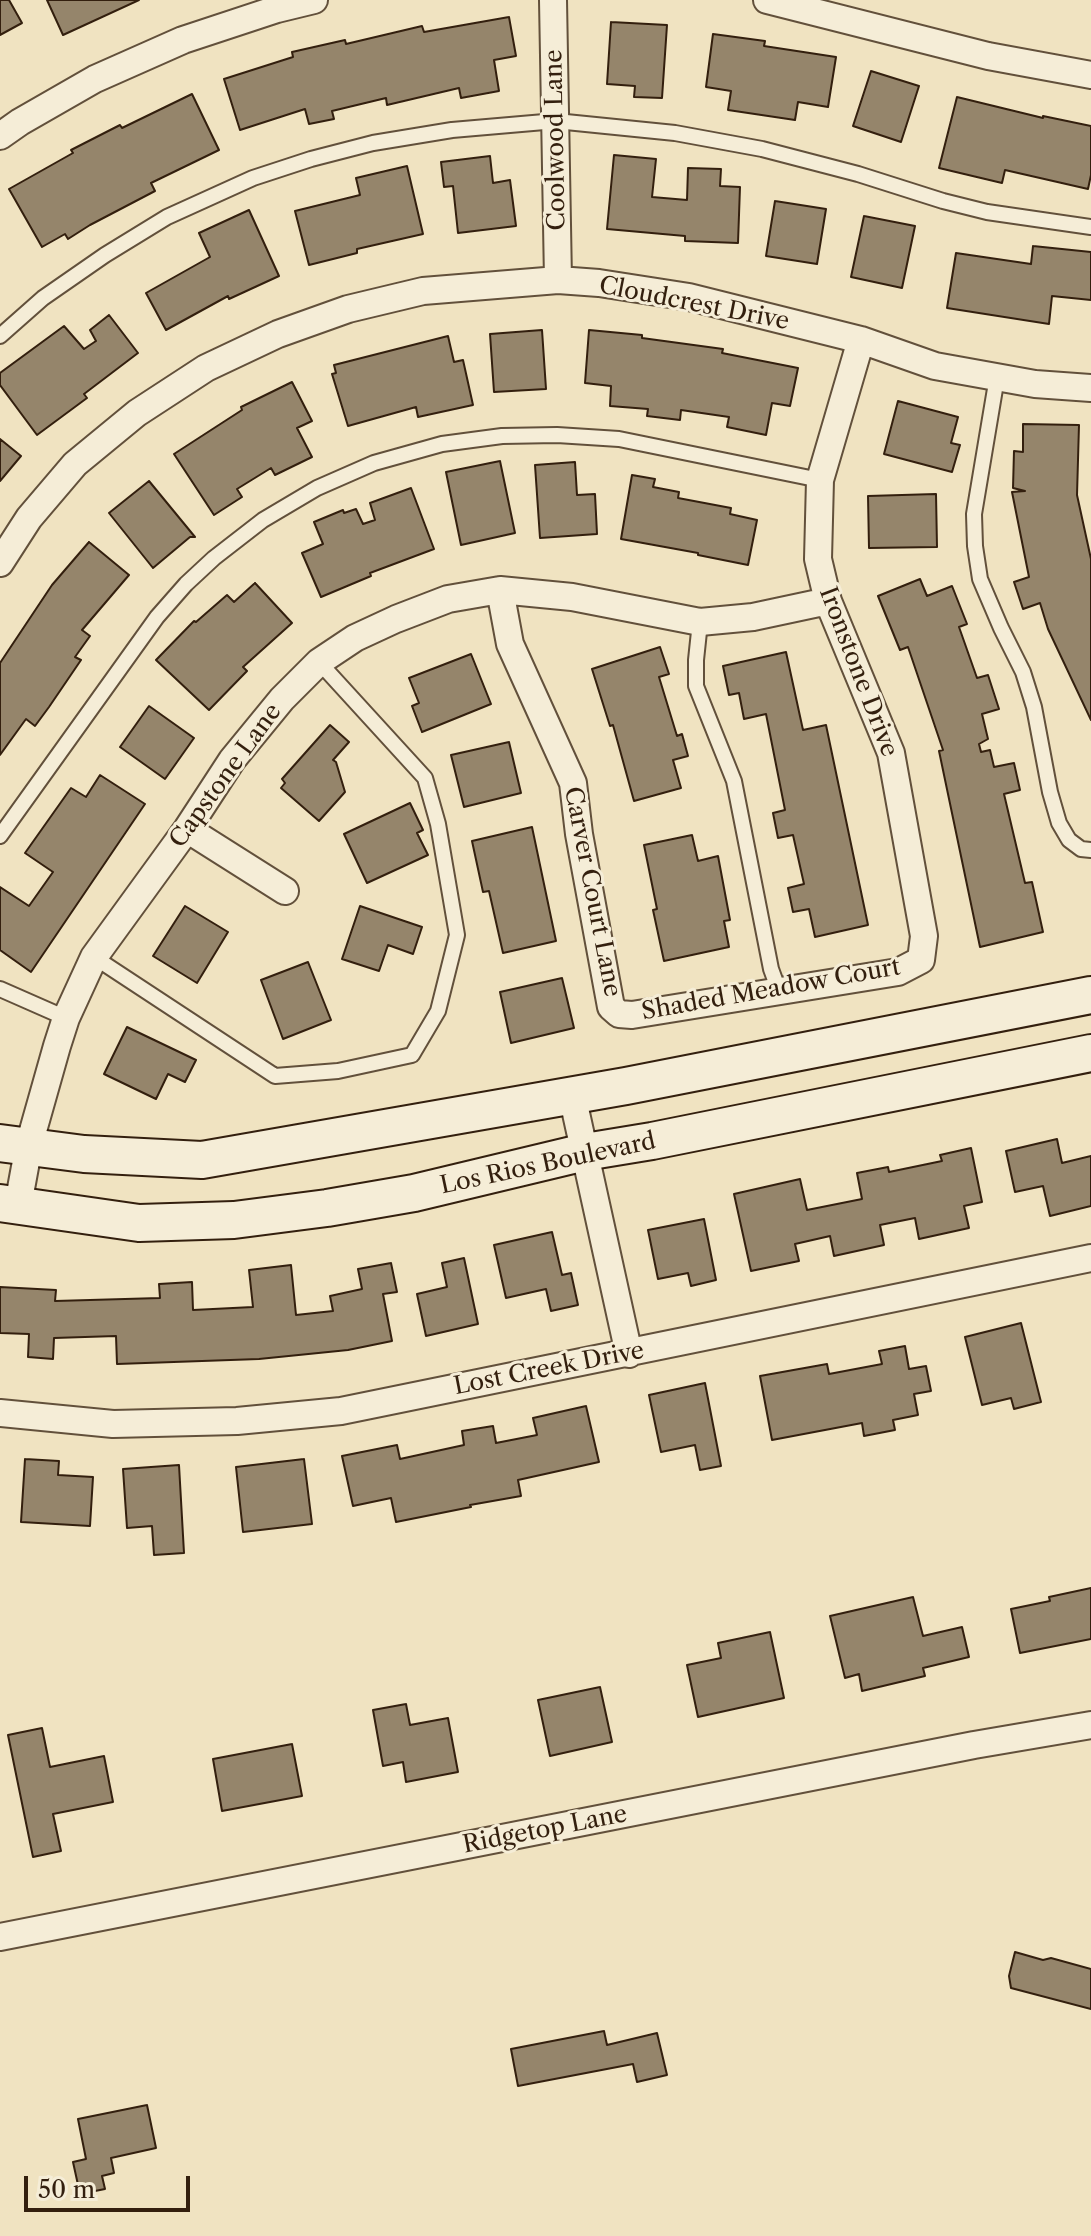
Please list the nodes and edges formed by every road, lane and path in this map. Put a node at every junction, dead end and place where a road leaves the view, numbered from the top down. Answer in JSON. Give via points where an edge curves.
{"nodes":[{"id":1,"x":314,"y":0,"type":"edge"},
{"id":2,"x":553,"y":0,"type":"edge"},
{"id":3,"x":767,"y":0,"type":"edge"},
{"id":4,"x":1091,"y":75,"type":"edge"},
{"id":5,"x":556,"y":121,"type":"junction"},
{"id":6,"x":0,"y":136,"type":"edge"},
{"id":7,"x":1091,"y":227,"type":"edge"},
{"id":8,"x":558,"y":280,"type":"junction"},
{"id":9,"x":0,"y":336,"type":"edge"},
{"id":10,"x":861,"y":340,"type":"junction"},
{"id":11,"x":997,"y":377,"type":"junction"},
{"id":12,"x":1091,"y":388,"type":"edge"},
{"id":13,"x":820,"y":480,"type":"junction"},
{"id":14,"x":0,"y":563,"type":"edge"},
{"id":15,"x":500,"y":590,"type":"junction"},
{"id":16,"x":828,"y":601,"type":"junction"},
{"id":17,"x":700,"y":622,"type":"junction"},
{"id":18,"x":319,"y":662,"type":"junction"},
{"id":19,"x":187,"y":829,"type":"junction"},
{"id":20,"x":0,"y":836,"type":"edge"},
{"id":21,"x":1091,"y":850,"type":"edge"},
{"id":22,"x":285,"y":891,"type":"dead end"},
{"id":23,"x":94,"y":957,"type":"junction"},
{"id":24,"x":921,"y":960,"type":"joint"},
{"id":25,"x":0,"y":989,"type":"edge"},
{"id":26,"x":779,"y":991,"type":"junction"},
{"id":27,"x":1091,"y":995,"type":"edge"},
{"id":28,"x":619,"y":1014,"type":"joint"},
{"id":29,"x":66,"y":1018,"type":"junction"},
{"id":30,"x":1091,"y":1053,"type":"edge"},
{"id":31,"x":572,"y":1095,"type":"junction"},
{"id":32,"x":15,"y":1144,"type":"edge"},
{"id":33,"x":585,"y":1152,"type":"junction"},
{"id":34,"x":9,"y":1204,"type":"edge"},
{"id":35,"x":1091,"y":1258,"type":"edge"},
{"id":36,"x":629,"y":1354,"type":"junction"},
{"id":37,"x":0,"y":1413,"type":"edge"},
{"id":38,"x":1091,"y":1725,"type":"edge"},
{"id":39,"x":0,"y":1937,"type":"edge"}],
"edges":[{"from":1,"to":6,"type":"street","via":[[183,40],[95,79]]},
{"from":2,"to":5,"type":"street","name":"Coolwood Lane"},
{"from":3,"to":4,"type":"street","via":[[988,56]]},
{"from":5,"to":7,"type":"lane","via":[[675,133],[762,149],[987,212]]},
{"from":5,"to":8,"type":"street","name":"Coolwood Lane"},
{"from":5,"to":9,"type":"lane","via":[[373,143],[253,178],[167,217],[105,255]]},
{"from":8,"to":10,"type":"street","name":"Cloudcrest Drive","via":[[689,297]]},
{"from":8,"to":14,"type":"street","name":"Cloudcrest Drive","via":[[423,291],[348,309],[206,368],[137,413],[75,464],[29,518]]},
{"from":10,"to":11,"type":"street","name":"Cloudcrest Drive","via":[[935,366]]},
{"from":10,"to":13,"type":"street","name":"Ironstone Drive"},
{"from":11,"to":12,"type":"street","name":"Cloudcrest Drive"},
{"from":11,"to":21,"type":"lane","via":[[974,514],[980,579],[1023,672],[1059,823],[1069,840]]},
{"from":13,"to":16,"type":"street","name":"Ironstone Drive","via":[[818,559]]},
{"from":13,"to":20,"type":"lane","via":[[619,439],[557,435],[442,444],[360,469],[263,520],[186,584]]},
{"from":15,"to":17,"type":"street","name":"Capstone Lane","via":[[572,597]]},
{"from":15,"to":18,"type":"street","name":"Capstone Lane","via":[[448,599],[396,619]]},
{"from":15,"to":28,"type":"street","name":"Carver Court Lane","via":[[510,644],[573,783],[611,1007]]},
{"from":16,"to":17,"type":"street","name":"Capstone Lane"},
{"from":16,"to":24,"type":"street","name":"Ironstone Drive","via":[[891,753],[924,936]]},
{"from":17,"to":26,"type":"lane","via":[[696,686],[734,781]]},
{"from":18,"to":19,"type":"street","name":"Capstone Lane","via":[[232,760]]},
{"from":18,"to":23,"type":"lane","via":[[425,778],[438,824],[457,935],[438,1011],[412,1055],[338,1071],[275,1076]]},
{"from":19,"to":22,"type":"street"},
{"from":19,"to":23,"type":"street","name":"Capstone Lane"},
{"from":23,"to":29,"type":"street","name":"Capstone Lane"},
{"from":24,"to":26,"type":"street","name":"Shaded Meadow Court","via":[[898,972]]},
{"from":25,"to":29,"type":"lane"},
{"from":26,"to":28,"type":"street","name":"Shaded Meadow Court"},
{"from":27,"to":31,"type":"main road"},
{"from":29,"to":32,"type":"street","name":"Capstone Lane"},
{"from":30,"to":33,"type":"main road","name":"Los Rios Boulevard"},
{"from":31,"to":32,"type":"main road","via":[[202,1160],[84,1154]]},
{"from":31,"to":33,"type":"street"},
{"from":32,"to":34,"type":"street","name":"Capstone Lane"},
{"from":33,"to":34,"type":"main road","name":"Los Rios Boulevard","via":[[414,1193],[234,1220],[139,1223]]},
{"from":33,"to":36,"type":"street"},
{"from":35,"to":36,"type":"street","name":"Lost Creek Drive"},
{"from":36,"to":37,"type":"street","name":"Lost Creek Drive","via":[[341,1411],[237,1421],[113,1424]]},
{"from":38,"to":39,"type":"street","name":"Ridgetop Lane"}]}
